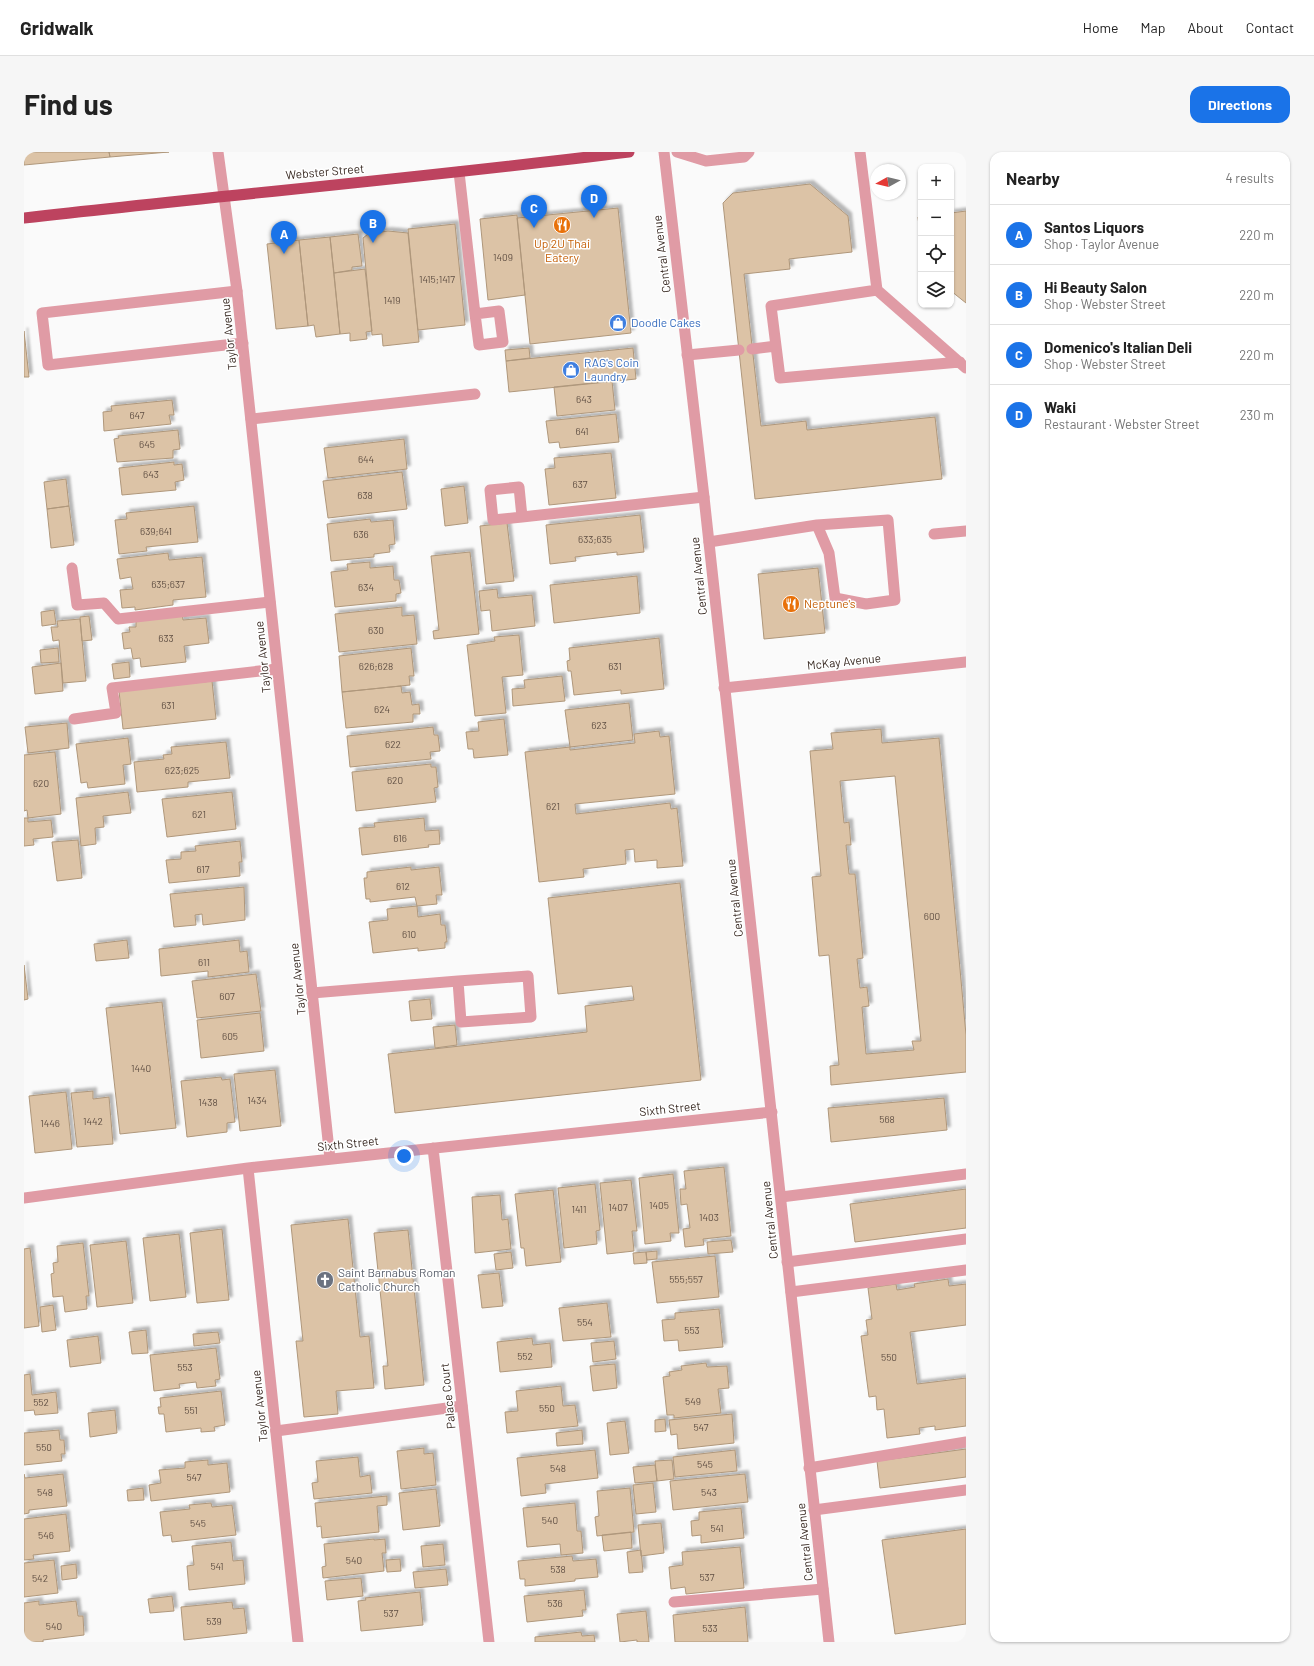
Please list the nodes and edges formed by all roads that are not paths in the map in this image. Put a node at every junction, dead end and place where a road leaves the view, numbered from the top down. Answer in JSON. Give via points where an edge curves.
{"nodes":[{"id":1,"x":218,"y":152,"type":"edge"},
{"id":2,"x":629,"y":152,"type":"edge"},
{"id":3,"x":664,"y":152,"type":"edge"},
{"id":4,"x":677,"y":152,"type":"edge"},
{"id":5,"x":749,"y":152,"type":"edge"},
{"id":6,"x":860,"y":152,"type":"edge"},
{"id":7,"x":459,"y":172,"type":"junction"},
{"id":8,"x":223,"y":196,"type":"junction"},
{"id":9,"x":24,"y":218,"type":"edge"},
{"id":10,"x":877,"y":290,"type":"junction"},
{"id":11,"x":237,"y":291,"type":"junction"},
{"id":12,"x":475,"y":314,"type":"dead end"},
{"id":13,"x":243,"y":343,"type":"junction"},
{"id":14,"x":776,"y":346,"type":"junction"},
{"id":15,"x":752,"y":349,"type":"dead end"},
{"id":16,"x":739,"y":350,"type":"dead end"},
{"id":17,"x":687,"y":356,"type":"junction"},
{"id":18,"x":963,"y":365,"type":"edge"},
{"id":19,"x":475,"y":394,"type":"dead end"},
{"id":20,"x":251,"y":419,"type":"junction"},
{"id":21,"x":704,"y":497,"type":"junction"},
{"id":22,"x":522,"y":517,"type":"dead end"},
{"id":23,"x":817,"y":525,"type":"junction"},
{"id":24,"x":966,"y":531,"type":"edge"},
{"id":25,"x":934,"y":534,"type":"dead end"},
{"id":26,"x":709,"y":542,"type":"junction"},
{"id":27,"x":72,"y":568,"type":"dead end"},
{"id":28,"x":270,"y":602,"type":"junction"},
{"id":29,"x":966,"y":662,"type":"edge"},
{"id":30,"x":278,"y":668,"type":"junction"},
{"id":31,"x":724,"y":688,"type":"junction"},
{"id":32,"x":74,"y":719,"type":"dead end"},
{"id":33,"x":458,"y":981,"type":"junction"},
{"id":34,"x":312,"y":993,"type":"junction"},
{"id":35,"x":772,"y":1112,"type":"junction"},
{"id":36,"x":434,"y":1148,"type":"junction"},
{"id":37,"x":330,"y":1159,"type":"junction"},
{"id":38,"x":248,"y":1168,"type":"junction"},
{"id":39,"x":966,"y":1174,"type":"edge"},
{"id":40,"x":781,"y":1197,"type":"junction"},
{"id":41,"x":24,"y":1198,"type":"edge"},
{"id":42,"x":966,"y":1239,"type":"edge"},
{"id":43,"x":788,"y":1262,"type":"junction"},
{"id":44,"x":966,"y":1270,"type":"edge"},
{"id":45,"x":791,"y":1292,"type":"junction"},
{"id":46,"x":462,"y":1406,"type":"junction"},
{"id":47,"x":276,"y":1431,"type":"junction"},
{"id":48,"x":966,"y":1442,"type":"edge"},
{"id":49,"x":809,"y":1468,"type":"junction"},
{"id":50,"x":966,"y":1490,"type":"edge"},
{"id":51,"x":814,"y":1510,"type":"junction"},
{"id":52,"x":823,"y":1589,"type":"junction"},
{"id":53,"x":674,"y":1602,"type":"dead end"},
{"id":54,"x":298,"y":1642,"type":"edge"},
{"id":55,"x":490,"y":1642,"type":"edge"},
{"id":56,"x":829,"y":1642,"type":"edge"}],
"edges":[{"from":1,"to":8,"type":"street","name":"Taylor Avenue"},
{"from":2,"to":7,"type":"main road","name":"Webster Street"},
{"from":3,"to":17,"type":"street","name":"Central Avenue"},
{"from":4,"to":5,"type":"street","via":[[706,161],[744,157]]},
{"from":6,"to":10,"type":"street"},
{"from":7,"to":8,"type":"main road","name":"Webster Street"},
{"from":7,"to":12,"type":"street"},
{"from":8,"to":9,"type":"main road","name":"Webster Street"},
{"from":8,"to":11,"type":"street","name":"Taylor Avenue"},
{"from":10,"to":14,"type":"street","via":[[771,306]]},
{"from":10,"to":18,"type":"street"},
{"from":11,"to":13,"type":"street","name":"Taylor Avenue"},
{"from":11,"to":13,"type":"street","via":[[42,313],[48,365]]},
{"from":13,"to":20,"type":"street","name":"Taylor Avenue"},
{"from":14,"to":15,"type":"street"},
{"from":14,"to":18,"type":"street","via":[[780,378]]},
{"from":16,"to":17,"type":"street"},
{"from":17,"to":21,"type":"street","name":"Central Avenue"},
{"from":19,"to":20,"type":"street"},
{"from":20,"to":28,"type":"street","name":"Taylor Avenue"},
{"from":21,"to":22,"type":"street"},
{"from":21,"to":26,"type":"street","name":"Central Avenue"},
{"from":23,"to":23,"type":"street","via":[[888,520],[896,600],[866,604],[835,598],[829,553]]},
{"from":23,"to":26,"type":"street"},
{"from":24,"to":25,"type":"street"},
{"from":26,"to":31,"type":"street","name":"Central Avenue"},
{"from":27,"to":28,"type":"street","via":[[77,605],[104,603],[118,619]]},
{"from":28,"to":30,"type":"street","name":"Taylor Avenue"},
{"from":29,"to":31,"type":"street","name":"McKay Avenue"},
{"from":30,"to":32,"type":"street","via":[[112,688],[116,714]]},
{"from":30,"to":34,"type":"street","name":"Taylor Avenue"},
{"from":31,"to":35,"type":"street","name":"Central Avenue"},
{"from":33,"to":33,"type":"street","via":[[461,1022],[531,1017],[528,976]]},
{"from":33,"to":34,"type":"street"},
{"from":34,"to":37,"type":"street","name":"Taylor Avenue"},
{"from":35,"to":36,"type":"street","name":"Sixth Street"},
{"from":35,"to":40,"type":"street","name":"Central Avenue"},
{"from":36,"to":37,"type":"street","name":"Sixth Street"},
{"from":36,"to":46,"type":"street","name":"Palace Court"},
{"from":37,"to":38,"type":"street","name":"Sixth Street"},
{"from":38,"to":41,"type":"street","name":"Sixth Street"},
{"from":38,"to":47,"type":"street","name":"Taylor Avenue"},
{"from":39,"to":40,"type":"street"},
{"from":40,"to":43,"type":"street","name":"Central Avenue"},
{"from":42,"to":43,"type":"street"},
{"from":43,"to":45,"type":"street","name":"Central Avenue"},
{"from":44,"to":45,"type":"street"},
{"from":45,"to":49,"type":"street","name":"Central Avenue"},
{"from":46,"to":47,"type":"street"},
{"from":46,"to":55,"type":"street","name":"Palace Court"},
{"from":47,"to":54,"type":"street","name":"Taylor Avenue"},
{"from":48,"to":49,"type":"street"},
{"from":49,"to":51,"type":"street","name":"Central Avenue"},
{"from":50,"to":51,"type":"street"},
{"from":51,"to":52,"type":"street","name":"Central Avenue"},
{"from":52,"to":53,"type":"street"},
{"from":52,"to":56,"type":"street","name":"Central Avenue"}]}
